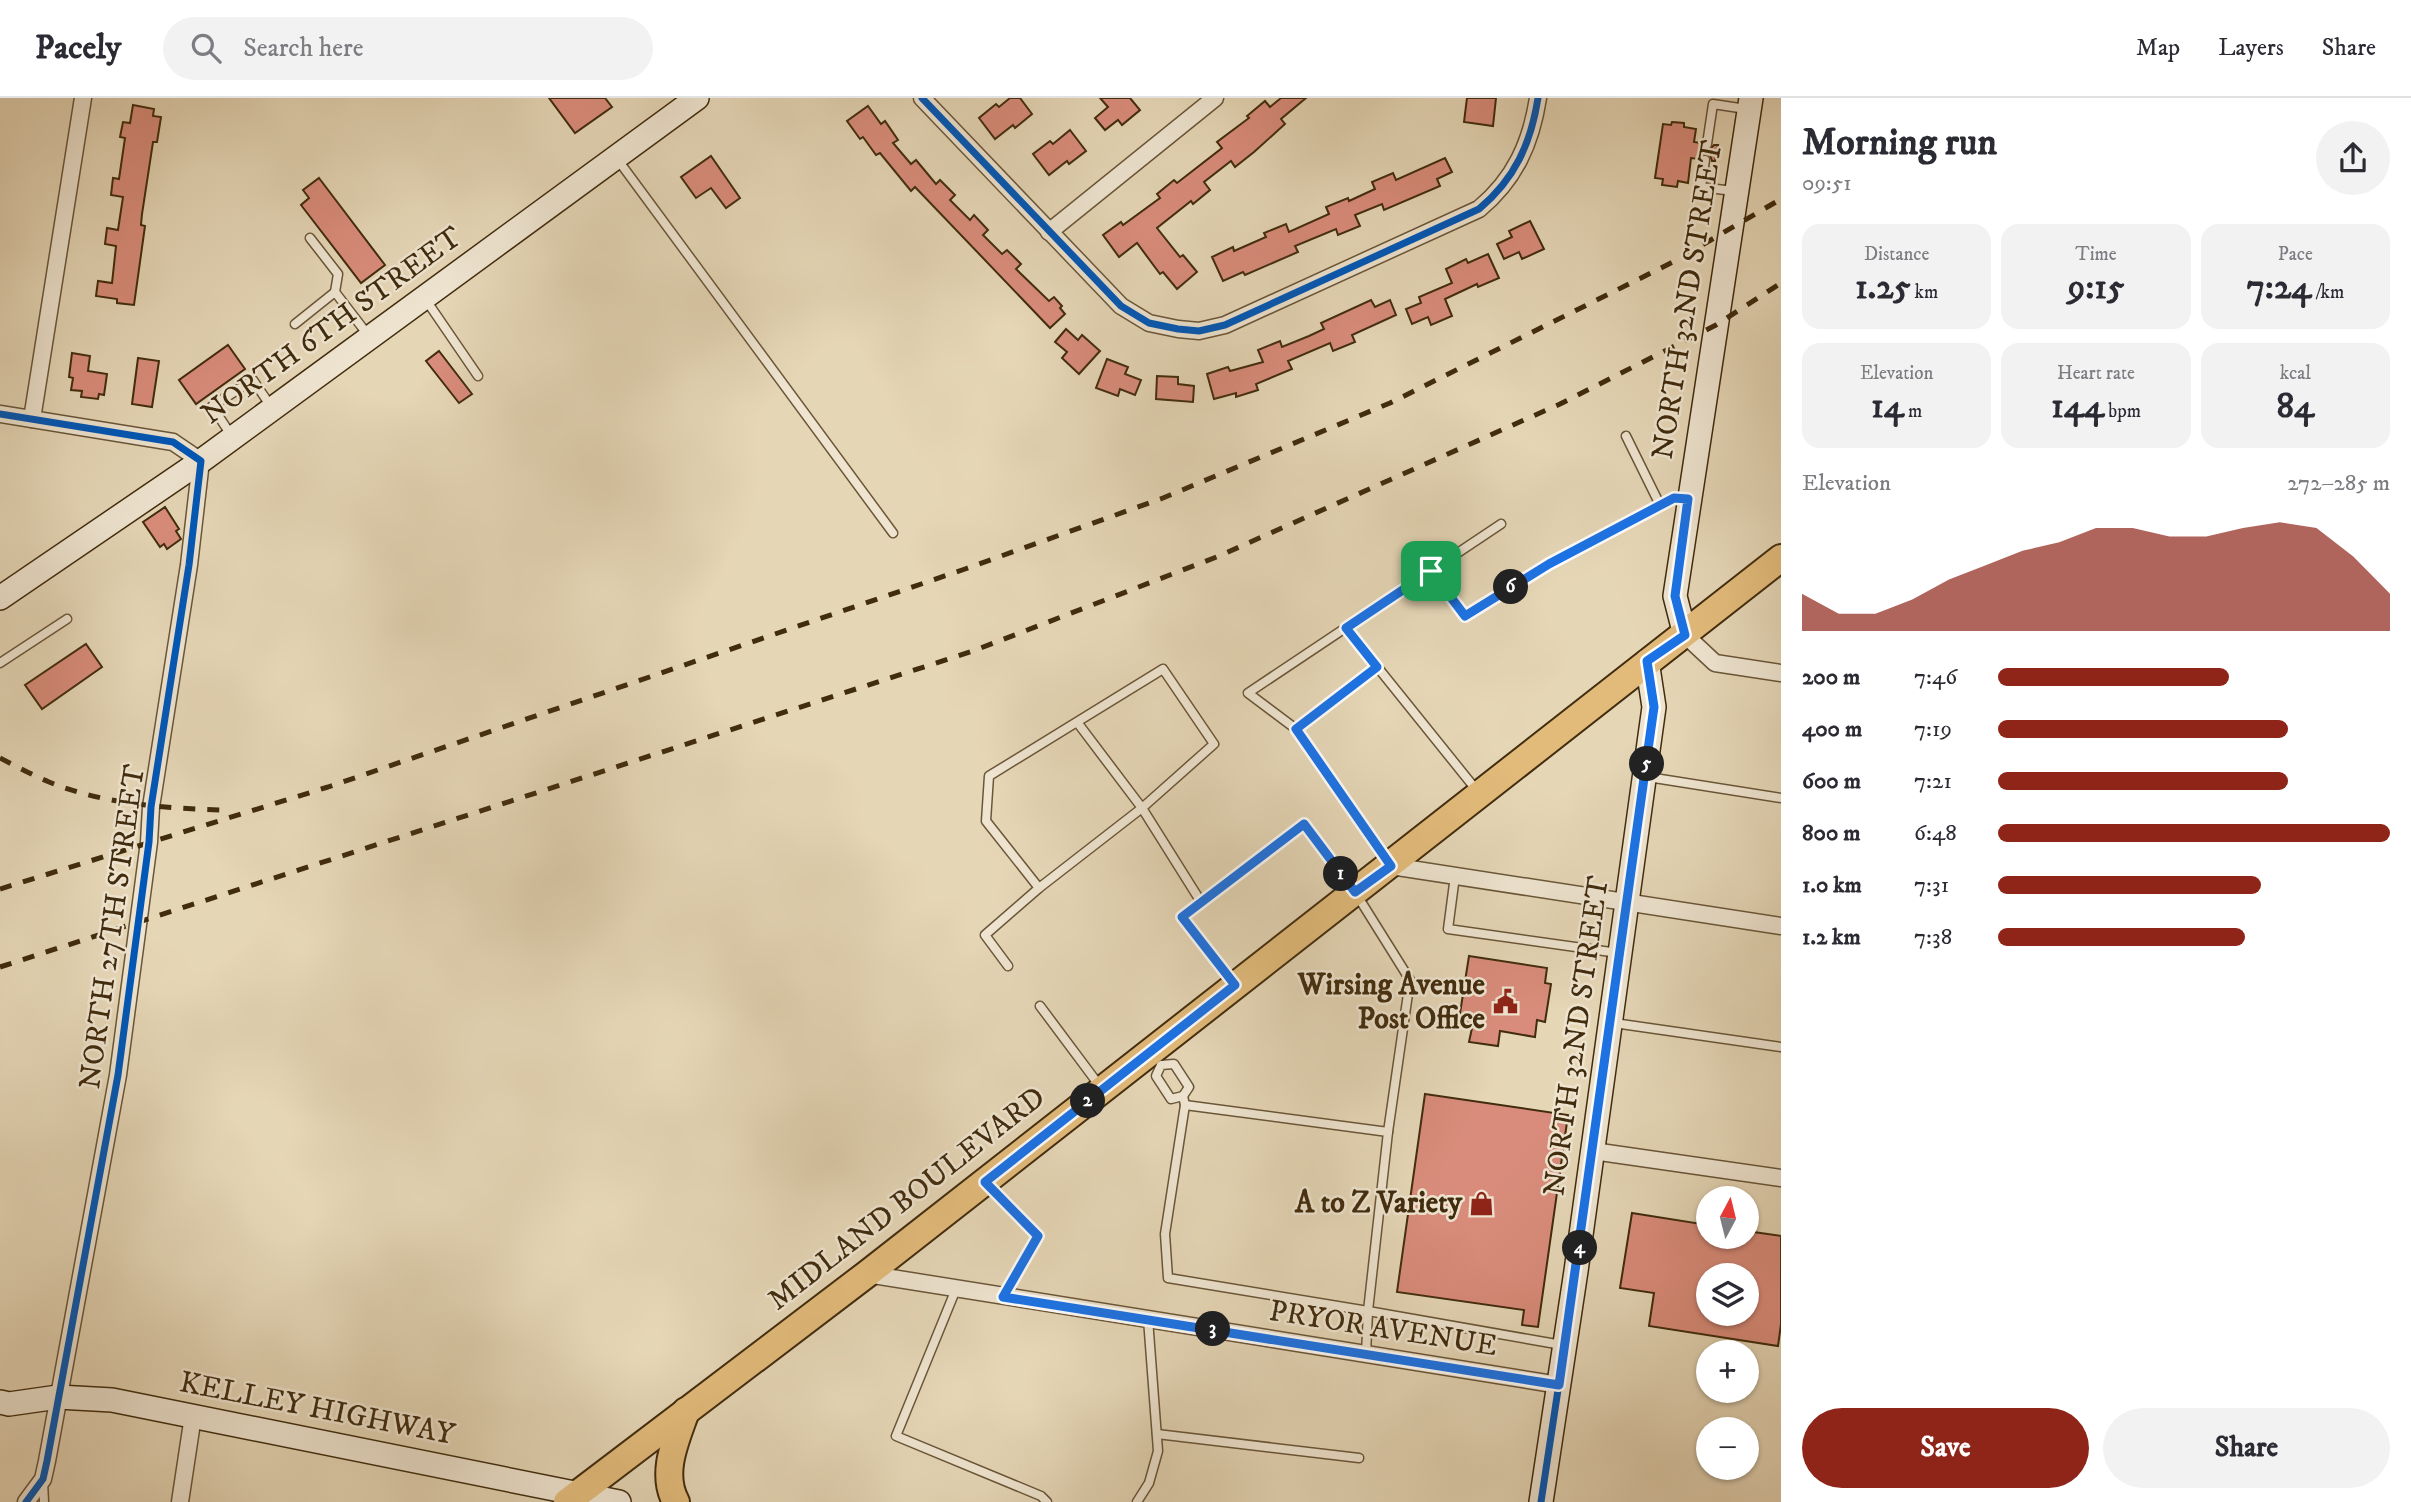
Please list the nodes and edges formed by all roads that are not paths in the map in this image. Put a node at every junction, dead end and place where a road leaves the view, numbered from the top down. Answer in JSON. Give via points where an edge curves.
{"nodes":[{"id":1,"x":83,"y":98,"type":"edge"},
{"id":2,"x":697,"y":98,"type":"edge"},
{"id":3,"x":1215,"y":98,"type":"edge"},
{"id":4,"x":1538,"y":98,"type":"edge"},
{"id":5,"x":931,"y":101,"type":"edge"},
{"id":6,"x":1750,"y":104,"type":"edge"},
{"id":7,"x":1707,"y":144,"type":"dead end"},
{"id":8,"x":616,"y":157,"type":"junction"},
{"id":9,"x":1704,"y":160,"type":"dead end"},
{"id":10,"x":1737,"y":192,"type":"junction"},
{"id":11,"x":1049,"y":232,"type":"junction"},
{"id":12,"x":310,"y":237,"type":"dead end"},
{"id":13,"x":335,"y":292,"type":"junction"},
{"id":14,"x":424,"y":298,"type":"junction"},
{"id":15,"x":295,"y":324,"type":"dead end"},
{"id":16,"x":370,"y":338,"type":"junction"},
{"id":17,"x":478,"y":376,"type":"dead end"},
{"id":18,"x":272,"y":408,"type":"junction"},
{"id":19,"x":0,"y":414,"type":"edge"},
{"id":20,"x":32,"y":419,"type":"junction"},
{"id":21,"x":1626,"y":436,"type":"dead end"},
{"id":22,"x":233,"y":437,"type":"junction"},
{"id":23,"x":201,"y":461,"type":"junction"},
{"id":24,"x":1688,"y":499,"type":"junction"},
{"id":25,"x":1660,"y":505,"type":"junction"},
{"id":26,"x":1501,"y":524,"type":"dead end"},
{"id":27,"x":893,"y":533,"type":"dead end"},
{"id":28,"x":1781,"y":558,"type":"edge"},
{"id":29,"x":1431,"y":571,"type":"junction"},
{"id":30,"x":0,"y":598,"type":"edge"},
{"id":31,"x":67,"y":619,"type":"dead end"},
{"id":32,"x":1346,"y":628,"type":"junction"},
{"id":33,"x":1685,"y":635,"type":"junction"},
{"id":34,"x":1647,"y":661,"type":"junction"},
{"id":35,"x":0,"y":663,"type":"edge"},
{"id":36,"x":1377,"y":667,"type":"junction"},
{"id":37,"x":1781,"y":673,"type":"edge"},
{"id":38,"x":1077,"y":722,"type":"junction"},
{"id":39,"x":1296,"y":729,"type":"junction"},
{"id":40,"x":1645,"y":776,"type":"junction"},
{"id":41,"x":1480,"y":794,"type":"junction"},
{"id":42,"x":1781,"y":798,"type":"edge"},
{"id":43,"x":1142,"y":808,"type":"junction"},
{"id":44,"x":1391,"y":866,"type":"junction"},
{"id":45,"x":1455,"y":876,"type":"junction"},
{"id":46,"x":1039,"y":888,"type":"junction"},
{"id":47,"x":1355,"y":892,"type":"junction"},
{"id":48,"x":1201,"y":902,"type":"junction"},
{"id":49,"x":1628,"y":902,"type":"junction"},
{"id":50,"x":1781,"y":926,"type":"edge"},
{"id":51,"x":1621,"y":954,"type":"junction"},
{"id":52,"x":1008,"y":966,"type":"dead end"},
{"id":53,"x":1235,"y":985,"type":"junction"},
{"id":54,"x":1040,"y":1006,"type":"dead end"},
{"id":55,"x":1611,"y":1023,"type":"junction"},
{"id":56,"x":1781,"y":1046,"type":"edge"},
{"id":57,"x":1157,"y":1057,"type":"junction"},
{"id":58,"x":1103,"y":1089,"type":"junction"},
{"id":59,"x":1184,"y":1101,"type":"junction"},
{"id":60,"x":1388,"y":1132,"type":"junction"},
{"id":61,"x":1593,"y":1151,"type":"junction"},
{"id":62,"x":1781,"y":1178,"type":"edge"},
{"id":63,"x":985,"y":1182,"type":"junction"},
{"id":64,"x":867,"y":1274,"type":"junction"},
{"id":65,"x":956,"y":1289,"type":"junction"},
{"id":66,"x":1003,"y":1297,"type":"junction"},
{"id":67,"x":1368,"y":1311,"type":"junction"},
{"id":68,"x":1148,"y":1319,"type":"junction"},
{"id":69,"x":1565,"y":1346,"type":"junction"},
{"id":70,"x":1366,"y":1354,"type":"junction"},
{"id":71,"x":1559,"y":1385,"type":"junction"},
{"id":72,"x":58,"y":1397,"type":"junction"},
{"id":73,"x":0,"y":1402,"type":"edge"},
{"id":74,"x":686,"y":1411,"type":"junction"},
{"id":75,"x":193,"y":1416,"type":"junction"},
{"id":76,"x":1157,"y":1434,"type":"junction"},
{"id":77,"x":1359,"y":1458,"type":"dead end"},
{"id":78,"x":43,"y":1479,"type":"junction"},
{"id":79,"x":572,"y":1498,"type":"edge"},
{"id":80,"x":26,"y":1502,"type":"edge"},
{"id":81,"x":44,"y":1502,"type":"edge"},
{"id":82,"x":180,"y":1502,"type":"edge"},
{"id":83,"x":619,"y":1502,"type":"edge"},
{"id":84,"x":676,"y":1502,"type":"edge"},
{"id":85,"x":1048,"y":1502,"type":"edge"},
{"id":86,"x":1137,"y":1502,"type":"edge"},
{"id":87,"x":1541,"y":1502,"type":"edge"}],
"edges":[{"from":1,"to":20,"type":"street"},
{"from":2,"to":8,"type":"street","name":"NORTH 6TH STREET"},
{"from":3,"to":11,"type":"street"},
{"from":4,"to":11,"type":"street","via":[[1534,124],[1515,170],[1479,209],[1225,325],[1199,331],[1149,323],[1121,306]]},
{"from":5,"to":11,"type":"street"},
{"from":6,"to":7,"type":"lane","via":[[1713,104]]},
{"from":6,"to":10,"type":"street","name":"NORTH 32ND STREET"},
{"from":8,"to":14,"type":"street","name":"NORTH 6TH STREET"},
{"from":8,"to":27,"type":"lane"},
{"from":9,"to":10,"type":"lane","via":[[1701,187]]},
{"from":10,"to":24,"type":"street","name":"NORTH 32ND STREET"},
{"from":12,"to":13,"type":"lane","via":[[338,274]]},
{"from":13,"to":15,"type":"lane"},
{"from":13,"to":16,"type":"lane"},
{"from":14,"to":16,"type":"street","name":"NORTH 6TH STREET"},
{"from":14,"to":17,"type":"lane"},
{"from":16,"to":18,"type":"street","name":"NORTH 6TH STREET"},
{"from":18,"to":22,"type":"street","name":"NORTH 6TH STREET"},
{"from":18,"to":22,"type":"lane","via":[[253,380],[212,406]]},
{"from":19,"to":20,"type":"street"},
{"from":20,"to":23,"type":"street","via":[[173,442]]},
{"from":21,"to":25,"type":"lane"},
{"from":22,"to":23,"type":"street","name":"NORTH 6TH STREET"},
{"from":23,"to":30,"type":"street","name":"NORTH 6TH STREET"},
{"from":23,"to":72,"type":"street","name":"NORTH 27TH STREET","via":[[118,1075]]},
{"from":24,"to":25,"type":"lane","via":[[1674,498]]},
{"from":24,"to":33,"type":"street","name":"NORTH 32ND STREET","via":[[1675,596]]},
{"from":25,"to":29,"type":"lane","via":[[1549,564],[1465,616]]},
{"from":26,"to":29,"type":"lane"},
{"from":28,"to":33,"type":"main road","name":"MIDLAND BOULEVARD"},
{"from":29,"to":32,"type":"lane"},
{"from":31,"to":35,"type":"lane"},
{"from":32,"to":36,"type":"lane"},
{"from":32,"to":39,"type":"lane","via":[[1248,693]]},
{"from":33,"to":34,"type":"main road","name":"MIDLAND BOULEVARD"},
{"from":33,"to":37,"type":"street","via":[[1715,663]]},
{"from":34,"to":40,"type":"street","name":"NORTH 32ND STREET","via":[[1654,707]]},
{"from":34,"to":41,"type":"main road","name":"MIDLAND BOULEVARD"},
{"from":36,"to":39,"type":"lane"},
{"from":36,"to":41,"type":"lane"},
{"from":38,"to":43,"type":"lane"},
{"from":38,"to":43,"type":"lane","via":[[1163,669],[1213,744]]},
{"from":38,"to":46,"type":"lane","via":[[989,776],[986,821]]},
{"from":39,"to":44,"type":"lane"},
{"from":40,"to":42,"type":"lane"},
{"from":40,"to":49,"type":"street","name":"NORTH 32ND STREET"},
{"from":41,"to":44,"type":"main road","name":"MIDLAND BOULEVARD"},
{"from":43,"to":46,"type":"lane"},
{"from":43,"to":48,"type":"lane"},
{"from":44,"to":45,"type":"street"},
{"from":44,"to":47,"type":"main road","name":"MIDLAND BOULEVARD"},
{"from":45,"to":49,"type":"street"},
{"from":45,"to":51,"type":"lane","via":[[1448,929]]},
{"from":46,"to":52,"type":"lane","via":[[985,935]]},
{"from":47,"to":48,"type":"lane","via":[[1304,824]]},
{"from":47,"to":53,"type":"main road","name":"MIDLAND BOULEVARD"},
{"from":47,"to":60,"type":"lane","via":[[1410,980]]},
{"from":48,"to":53,"type":"lane","via":[[1182,917]]},
{"from":49,"to":50,"type":"street"},
{"from":49,"to":51,"type":"street","name":"NORTH 32ND STREET"},
{"from":51,"to":55,"type":"street","name":"NORTH 32ND STREET"},
{"from":53,"to":57,"type":"main road","name":"MIDLAND BOULEVARD"},
{"from":54,"to":58,"type":"lane"},
{"from":55,"to":56,"type":"lane"},
{"from":55,"to":61,"type":"street","name":"NORTH 32ND STREET"},
{"from":57,"to":58,"type":"main road","name":"MIDLAND BOULEVARD"},
{"from":57,"to":59,"type":"lane","via":[[1156,1076],[1171,1099]]},
{"from":57,"to":59,"type":"lane","via":[[1174,1064],[1189,1087]]},
{"from":58,"to":63,"type":"main road","name":"MIDLAND BOULEVARD"},
{"from":59,"to":60,"type":"lane"},
{"from":59,"to":67,"type":"lane","via":[[1165,1234],[1168,1278]]},
{"from":60,"to":67,"type":"lane"},
{"from":61,"to":62,"type":"street"},
{"from":61,"to":69,"type":"street","name":"NORTH 32ND STREET"},
{"from":63,"to":64,"type":"main road","name":"MIDLAND BOULEVARD"},
{"from":63,"to":66,"type":"lane","via":[[1038,1236]]},
{"from":64,"to":65,"type":"street","name":"PRYOR AVENUE"},
{"from":64,"to":74,"type":"main road","name":"MIDLAND BOULEVARD"},
{"from":65,"to":66,"type":"street","name":"PRYOR AVENUE"},
{"from":65,"to":85,"type":"lane","via":[[896,1436]]},
{"from":66,"to":68,"type":"street","name":"PRYOR AVENUE"},
{"from":67,"to":69,"type":"lane"},
{"from":67,"to":70,"type":"lane"},
{"from":68,"to":70,"type":"street","name":"PRYOR AVENUE"},
{"from":68,"to":76,"type":"lane"},
{"from":69,"to":71,"type":"street","name":"NORTH 32ND STREET"},
{"from":70,"to":71,"type":"street","name":"PRYOR AVENUE"},
{"from":71,"to":87,"type":"street","name":"NORTH 32ND STREET"},
{"from":72,"to":73,"type":"street","name":"KELLEY HIGHWAY"},
{"from":72,"to":75,"type":"street","name":"KELLEY HIGHWAY","via":[[112,1400]]},
{"from":72,"to":78,"type":"street","name":"NORTH 27TH STREET"},
{"from":74,"to":79,"type":"main road","name":"MIDLAND BOULEVARD"},
{"from":74,"to":84,"type":"main road","via":[[668,1472]]},
{"from":75,"to":79,"type":"street","name":"KELLEY HIGHWAY"},
{"from":75,"to":82,"type":"street"},
{"from":76,"to":77,"type":"lane"},
{"from":76,"to":86,"type":"lane","via":[[1158,1451],[1149,1483]]},
{"from":78,"to":80,"type":"street"},
{"from":78,"to":81,"type":"lane"},
{"from":79,"to":83,"type":"street","name":"KELLEY HIGHWAY"}]}
